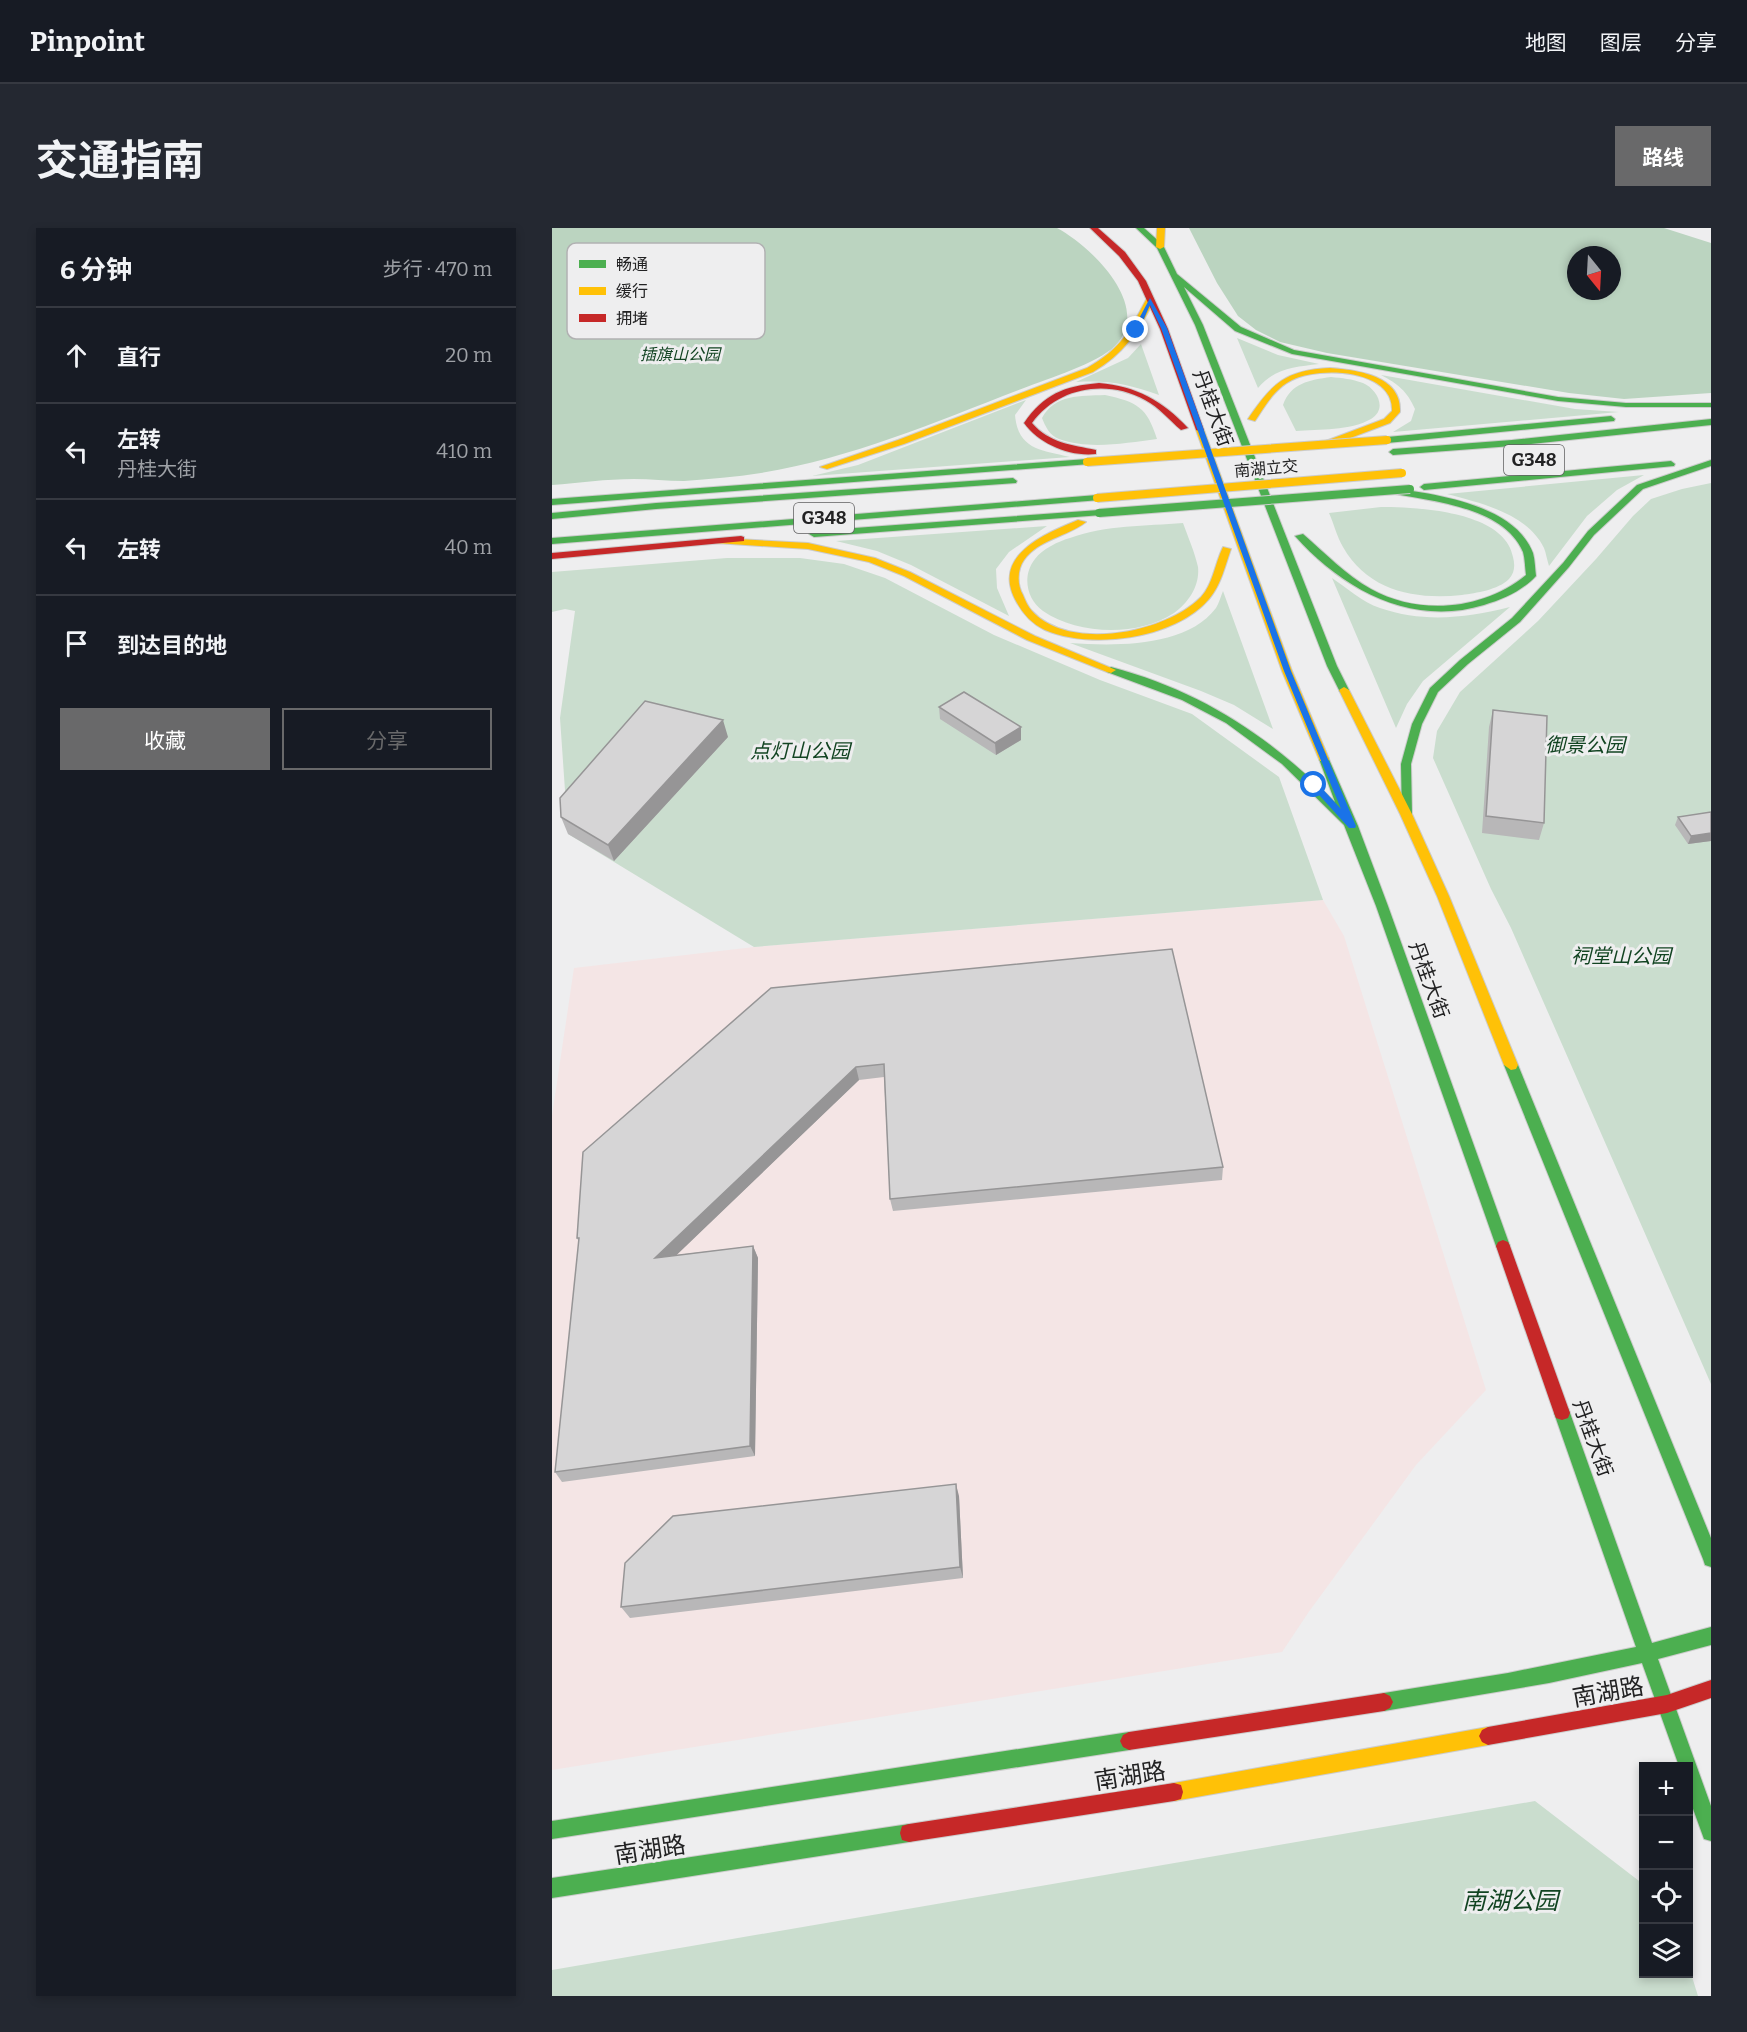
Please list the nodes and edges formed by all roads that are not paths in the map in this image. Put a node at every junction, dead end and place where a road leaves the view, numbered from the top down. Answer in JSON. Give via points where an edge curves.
{"nodes":[{"id":1,"x":1094,"y":228,"type":"edge"},
{"id":2,"x":1140,"y":228,"type":"edge"},
{"id":3,"x":1161,"y":228,"type":"edge"},
{"id":4,"x":1160,"y":247,"type":"junction"},
{"id":5,"x":1175,"y":276,"type":"junction"},
{"id":6,"x":1186,"y":297,"type":"junction"},
{"id":7,"x":1150,"y":300,"type":"junction"},
{"id":8,"x":1158,"y":316,"type":"junction"},
{"id":9,"x":1215,"y":327,"type":"dead end"},
{"id":10,"x":1168,"y":382,"type":"dead end"},
{"id":11,"x":1244,"y":398,"type":"dead end"},
{"id":12,"x":1176,"y":405,"type":"dead end"},
{"id":13,"x":1711,"y":406,"type":"edge"},
{"id":14,"x":1711,"y":422,"type":"edge"},
{"id":15,"x":1184,"y":428,"type":"junction"},
{"id":16,"x":1257,"y":429,"type":"junction"},
{"id":17,"x":1326,"y":444,"type":"junction"},
{"id":18,"x":1390,"y":446,"type":"junction"},
{"id":19,"x":1131,"y":459,"type":"junction"},
{"id":20,"x":1711,"y":461,"type":"edge"},
{"id":21,"x":1088,"y":469,"type":"junction"},
{"id":22,"x":1408,"y":473,"type":"dead end"},
{"id":23,"x":708,"y":489,"type":"junction"},
{"id":24,"x":1388,"y":490,"type":"junction"},
{"id":25,"x":552,"y":502,"type":"edge"},
{"id":26,"x":1099,"y":513,"type":"junction"},
{"id":27,"x":552,"y":516,"type":"edge"},
{"id":28,"x":1214,"y":516,"type":"dead end"},
{"id":29,"x":1295,"y":525,"type":"junction"},
{"id":30,"x":552,"y":541,"type":"edge"},
{"id":31,"x":720,"y":541,"type":"junction"},
{"id":32,"x":552,"y":556,"type":"edge"},
{"id":33,"x":1312,"y":567,"type":"dead end"},
{"id":34,"x":1233,"y":571,"type":"dead end"},
{"id":35,"x":1274,"y":678,"type":"dead end"},
{"id":36,"x":1353,"y":679,"type":"dead end"},
{"id":37,"x":1360,"y":720,"type":"junction"},
{"id":38,"x":1312,"y":729,"type":"junction"},
{"id":39,"x":1406,"y":814,"type":"junction"},
{"id":40,"x":1352,"y":826,"type":"junction"},
{"id":41,"x":1711,"y":1559,"type":"edge"},
{"id":42,"x":1711,"y":1636,"type":"edge"},
{"id":43,"x":1649,"y":1654,"type":"junction"},
{"id":44,"x":1711,"y":1689,"type":"edge"},
{"id":45,"x":1667,"y":1704,"type":"junction"},
{"id":46,"x":552,"y":1830,"type":"edge"},
{"id":47,"x":1711,"y":1832,"type":"edge"},
{"id":48,"x":552,"y":1888,"type":"edge"}],
"edges":[{"from":1,"to":7,"type":"main road","name":"丹桂大街","via":[[1122,254],[1142,281]]},
{"from":2,"to":4,"type":"main road","name":"丹桂大街"},
{"from":3,"to":4,"type":"main road"},
{"from":4,"to":5,"type":"main road","name":"丹桂大街"},
{"from":5,"to":6,"type":"main road","name":"丹桂大街"},
{"from":5,"to":13,"type":"main road","via":[[1238,328],[1292,352],[1570,400]]},
{"from":6,"to":9,"type":"main road"},
{"from":6,"to":37,"type":"main road","name":"丹桂大街","via":[[1332,666]]},
{"from":7,"to":8,"type":"main road","name":"丹桂大街"},
{"from":7,"to":23,"type":"main road","via":[[1125,347],[1088,369],[888,447],[813,469]]},
{"from":8,"to":10,"type":"main road","via":[[1152,337]]},
{"from":8,"to":38,"type":"main road","name":"丹桂大街","via":[[1287,671]]},
{"from":11,"to":16,"type":"main road"},
{"from":12,"to":15,"type":"main road"},
{"from":13,"to":18,"type":"main road"},
{"from":14,"to":18,"type":"main road","number":"G348","via":[[1648,430]]},
{"from":15,"to":19,"type":"main road","via":[[1146,398],[1099,388],[1055,394],[1031,413],[1028,423],[1034,434],[1050,442]]},
{"from":15,"to":28,"type":"main road"},
{"from":16,"to":17,"type":"main road","via":[[1278,384],[1294,375],[1321,370],[1365,375],[1383,385],[1395,398],[1396,412],[1387,421]]},
{"from":16,"to":29,"type":"main road"},
{"from":17,"to":18,"type":"main road","bridge":true},
{"from":17,"to":19,"type":"main road","bridge":true},
{"from":18,"to":21,"type":"main road","name":"南湖立交"},
{"from":19,"to":21,"type":"main road","bridge":true},
{"from":20,"to":24,"type":"main road","bridge":true},
{"from":20,"to":39,"type":"main road","via":[[1640,487],[1614,508],[1516,620],[1434,690],[1417,724],[1406,764]]},
{"from":21,"to":23,"type":"main road"},
{"from":21,"to":27,"type":"main road","number":"G348"},
{"from":22,"to":30,"type":"main road","name":"南湖立交","number":"G348","bridge":true},
{"from":23,"to":25,"type":"main road"},
{"from":24,"to":26,"type":"main road","bridge":true},
{"from":24,"to":29,"type":"main road","via":[[1490,516],[1525,544],[1532,559],[1531,576],[1515,591],[1486,602],[1456,607],[1398,602],[1370,592],[1344,573]]},
{"from":26,"to":31,"type":"main road"},
{"from":26,"to":34,"type":"main road","via":[[1046,538],[1025,553],[1013,570],[1014,589],[1021,605],[1031,617],[1054,630],[1127,636],[1165,627],[1204,599],[1216,578],[1224,544]]},
{"from":29,"to":33,"type":"main road"},
{"from":31,"to":32,"type":"main road"},
{"from":31,"to":40,"type":"main road","via":[[802,543],[895,568],[1060,651],[1209,708],[1281,756]]},
{"from":35,"to":38,"type":"main road"},
{"from":36,"to":37,"type":"main road"},
{"from":37,"to":39,"type":"main road","name":"丹桂大街"},
{"from":38,"to":40,"type":"main road","name":"丹桂大街"},
{"from":39,"to":41,"type":"main road","name":"丹桂大街","via":[[1448,907]]},
{"from":40,"to":43,"type":"main road","name":"丹桂大街"},
{"from":42,"to":43,"type":"main road","name":"南湖路"},
{"from":43,"to":45,"type":"main road","name":"丹桂大街"},
{"from":43,"to":46,"type":"main road","name":"南湖路","via":[[1520,1681]]},
{"from":44,"to":45,"type":"main road","name":"南湖路"},
{"from":45,"to":47,"type":"main road","name":"丹桂大街"},
{"from":45,"to":48,"type":"main road","name":"南湖路","via":[[1133,1799]]}]}
